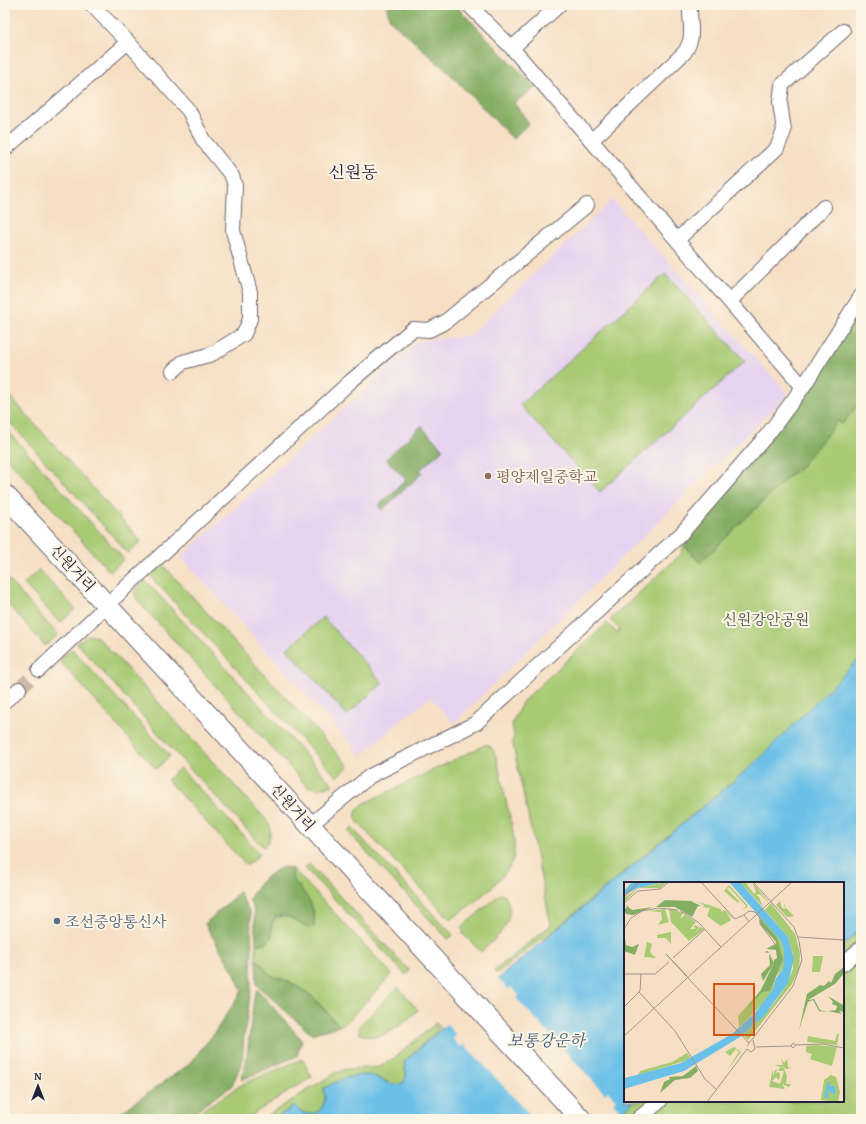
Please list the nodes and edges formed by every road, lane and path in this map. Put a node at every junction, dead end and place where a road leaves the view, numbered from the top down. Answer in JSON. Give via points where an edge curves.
{"nodes":[{"id":1,"x":469,"y":5,"type":"edge"},
{"id":2,"x":558,"y":5,"type":"edge"},
{"id":3,"x":690,"y":5,"type":"edge"},
{"id":4,"x":97,"y":7,"type":"edge"},
{"id":5,"x":843,"y":31,"type":"dead end"},
{"id":6,"x":128,"y":42,"type":"junction"},
{"id":7,"x":512,"y":48,"type":"junction"},
{"id":8,"x":591,"y":140,"type":"junction"},
{"id":9,"x":5,"y":149,"type":"edge"},
{"id":10,"x":587,"y":205,"type":"dead end"},
{"id":11,"x":824,"y":207,"type":"dead end"},
{"id":12,"x":678,"y":239,"type":"junction"},
{"id":13,"x":861,"y":296,"type":"edge"},
{"id":14,"x":730,"y":301,"type":"junction"},
{"id":15,"x":173,"y":371,"type":"dead end"},
{"id":16,"x":802,"y":387,"type":"junction"},
{"id":17,"x":5,"y":494,"type":"edge"},
{"id":18,"x":108,"y":606,"type":"junction"},
{"id":19,"x":39,"y":670,"type":"tunnel mouth"},
{"id":20,"x":19,"y":689,"type":"tunnel mouth"},
{"id":21,"x":5,"y":701,"type":"edge"},
{"id":22,"x":310,"y":825,"type":"junction"},
{"id":23,"x":861,"y":948,"type":"edge"},
{"id":24,"x":844,"y":963,"type":"edge"},
{"id":25,"x":659,"y":1102,"type":"edge"},
{"id":26,"x":580,"y":1119,"type":"edge"},
{"id":27,"x":638,"y":1119,"type":"edge"}],
"edges":[{"from":1,"to":7,"type":"street"},
{"from":2,"to":7,"type":"street"},
{"from":3,"to":8,"type":"street","via":[[692,36],[684,53]]},
{"from":4,"to":6,"type":"street"},
{"from":5,"to":12,"type":"street","via":[[782,85],[780,103],[784,131],[777,148]]},
{"from":6,"to":9,"type":"street"},
{"from":6,"to":15,"type":"street","via":[[189,111],[203,140],[232,176],[235,186],[232,231],[250,292],[250,319],[244,334],[212,354],[183,362]]},
{"from":7,"to":8,"type":"street"},
{"from":8,"to":12,"type":"street"},
{"from":10,"to":18,"type":"street","via":[[445,322],[429,330],[413,330],[351,381]]},
{"from":11,"to":14,"type":"street"},
{"from":12,"to":14,"type":"street"},
{"from":13,"to":16,"type":"street"},
{"from":14,"to":16,"type":"street"},
{"from":16,"to":22,"type":"street","via":[[768,434],[681,534],[476,723],[370,776]]},
{"from":17,"to":18,"type":"main road","name":"신원거리"},
{"from":18,"to":19,"type":"street"},
{"from":18,"to":22,"type":"main road","name":"신원거리"},
{"from":20,"to":21,"type":"street"},
{"from":22,"to":26,"type":"main road","name":"신원거리"},
{"from":23,"to":24,"type":"street"},
{"from":25,"to":27,"type":"street"}]}
